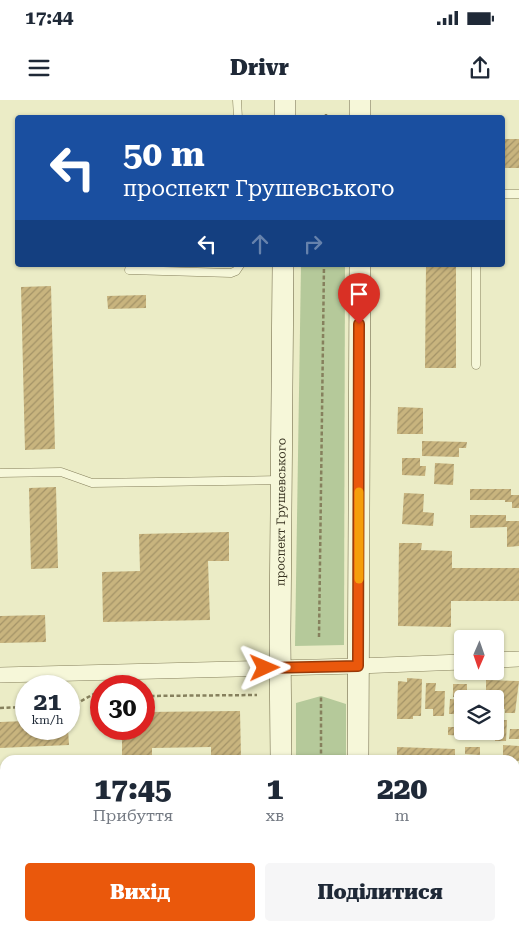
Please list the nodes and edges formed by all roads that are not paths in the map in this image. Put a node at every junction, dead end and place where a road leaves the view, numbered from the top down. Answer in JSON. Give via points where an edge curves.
{"nodes":[{"id":1,"x":237,"y":100,"type":"edge"},
{"id":2,"x":285,"y":100,"type":"edge"},
{"id":3,"x":360,"y":100,"type":"edge"},
{"id":4,"x":238,"y":115,"type":"edge"},
{"id":5,"x":285,"y":115,"type":"edge"},
{"id":6,"x":360,"y":115,"type":"edge"},
{"id":7,"x":505,"y":194,"type":"edge"},
{"id":8,"x":519,"y":194,"type":"edge"},
{"id":9,"x":239,"y":267,"type":"edge"},
{"id":10,"x":283,"y":267,"type":"edge"},
{"id":11,"x":360,"y":267,"type":"edge"},
{"id":12,"x":476,"y":267,"type":"edge"},
{"id":13,"x":129,"y":270,"type":"dead end"},
{"id":14,"x":476,"y":365,"type":"dead end"},
{"id":15,"x":0,"y":474,"type":"edge"},
{"id":16,"x":282,"y":480,"type":"junction"},
{"id":17,"x":519,"y":659,"type":"edge"},
{"id":18,"x":504,"y":660,"type":"edge"},
{"id":19,"x":454,"y":662,"type":"edge"},
{"id":20,"x":358,"y":666,"type":"junction"},
{"id":21,"x":280,"y":668,"type":"junction"},
{"id":22,"x":0,"y":674,"type":"edge"},
{"id":23,"x":281,"y":755,"type":"edge"},
{"id":24,"x":358,"y":755,"type":"edge"}],
"edges":[{"from":1,"to":4,"type":"lane"},
{"from":2,"to":5,"type":"main road"},
{"from":3,"to":6,"type":"main road"},
{"from":7,"to":8,"type":"lane"},
{"from":9,"to":13,"type":"lane","via":[[231,273]]},
{"from":10,"to":16,"type":"main road","name":"проспект Грушевського"},
{"from":11,"to":20,"type":"main road"},
{"from":12,"to":14,"type":"lane"},
{"from":15,"to":16,"type":"lane","via":[[61,472],[92,483]]},
{"from":16,"to":21,"type":"main road","name":"проспект Грушевського"},
{"from":17,"to":18,"type":"street"},
{"from":19,"to":20,"type":"street"},
{"from":20,"to":21,"type":"street"},
{"from":20,"to":24,"type":"main road"},
{"from":21,"to":22,"type":"street"},
{"from":21,"to":23,"type":"main road","name":"проспект Грушевського"}]}
